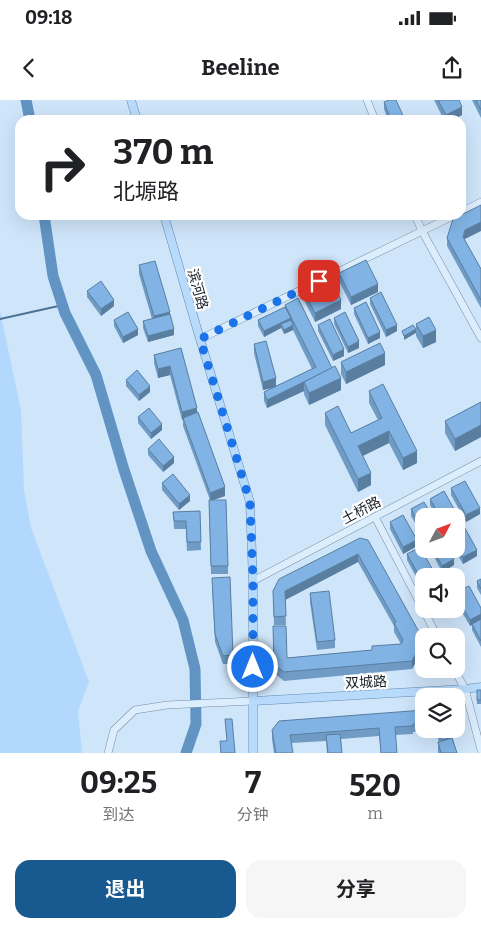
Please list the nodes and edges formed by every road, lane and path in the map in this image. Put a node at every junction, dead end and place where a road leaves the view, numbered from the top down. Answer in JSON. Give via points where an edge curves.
{"nodes":[{"id":1,"x":131,"y":100,"type":"edge"},
{"id":2,"x":367,"y":100,"type":"edge"},
{"id":3,"x":136,"y":115,"type":"edge"},
{"id":4,"x":373,"y":115,"type":"edge"},
{"id":5,"x":481,"y":202,"type":"edge"},
{"id":6,"x":466,"y":210,"type":"edge"},
{"id":7,"x":165,"y":220,"type":"edge"},
{"id":8,"x":417,"y":220,"type":"edge"},
{"id":9,"x":445,"y":220,"type":"edge"},
{"id":10,"x":422,"y":231,"type":"junction"},
{"id":11,"x":481,"y":338,"type":"edge"},
{"id":12,"x":200,"y":339,"type":"junction"},
{"id":13,"x":481,"y":461,"type":"edge"},
{"id":14,"x":375,"y":517,"type":"junction"},
{"id":15,"x":253,"y":580,"type":"junction"},
{"id":16,"x":433,"y":628,"type":"edge"},
{"id":17,"x":481,"y":687,"type":"edge"},
{"id":18,"x":465,"y":689,"type":"joint"},
{"id":19,"x":415,"y":692,"type":"edge"},
{"id":20,"x":253,"y":701,"type":"junction"},
{"id":21,"x":481,"y":750,"type":"edge"},
{"id":22,"x":108,"y":753,"type":"edge"},
{"id":23,"x":253,"y":753,"type":"edge"}],
"edges":[{"from":1,"to":3,"type":"main road"},
{"from":2,"to":4,"type":"street"},
{"from":5,"to":6,"type":"street"},
{"from":7,"to":12,"type":"main road","name":"滨河路"},
{"from":8,"to":10,"type":"street"},
{"from":9,"to":10,"type":"street"},
{"from":10,"to":11,"type":"street"},
{"from":10,"to":12,"type":"street"},
{"from":12,"to":15,"type":"main road","name":"滨河路","via":[[250,502]]},
{"from":13,"to":14,"type":"street","name":"土桥路"},
{"from":14,"to":15,"type":"street","name":"土桥路"},
{"from":14,"to":16,"type":"street"},
{"from":15,"to":20,"type":"main road","name":"滨河路"},
{"from":17,"to":18,"type":"main road","name":"双城路"},
{"from":18,"to":21,"type":"street"},
{"from":19,"to":20,"type":"main road","name":"双城路"},
{"from":20,"to":22,"type":"street","via":[[135,710],[114,730]]},
{"from":20,"to":23,"type":"main road","name":"滨河路"}]}
